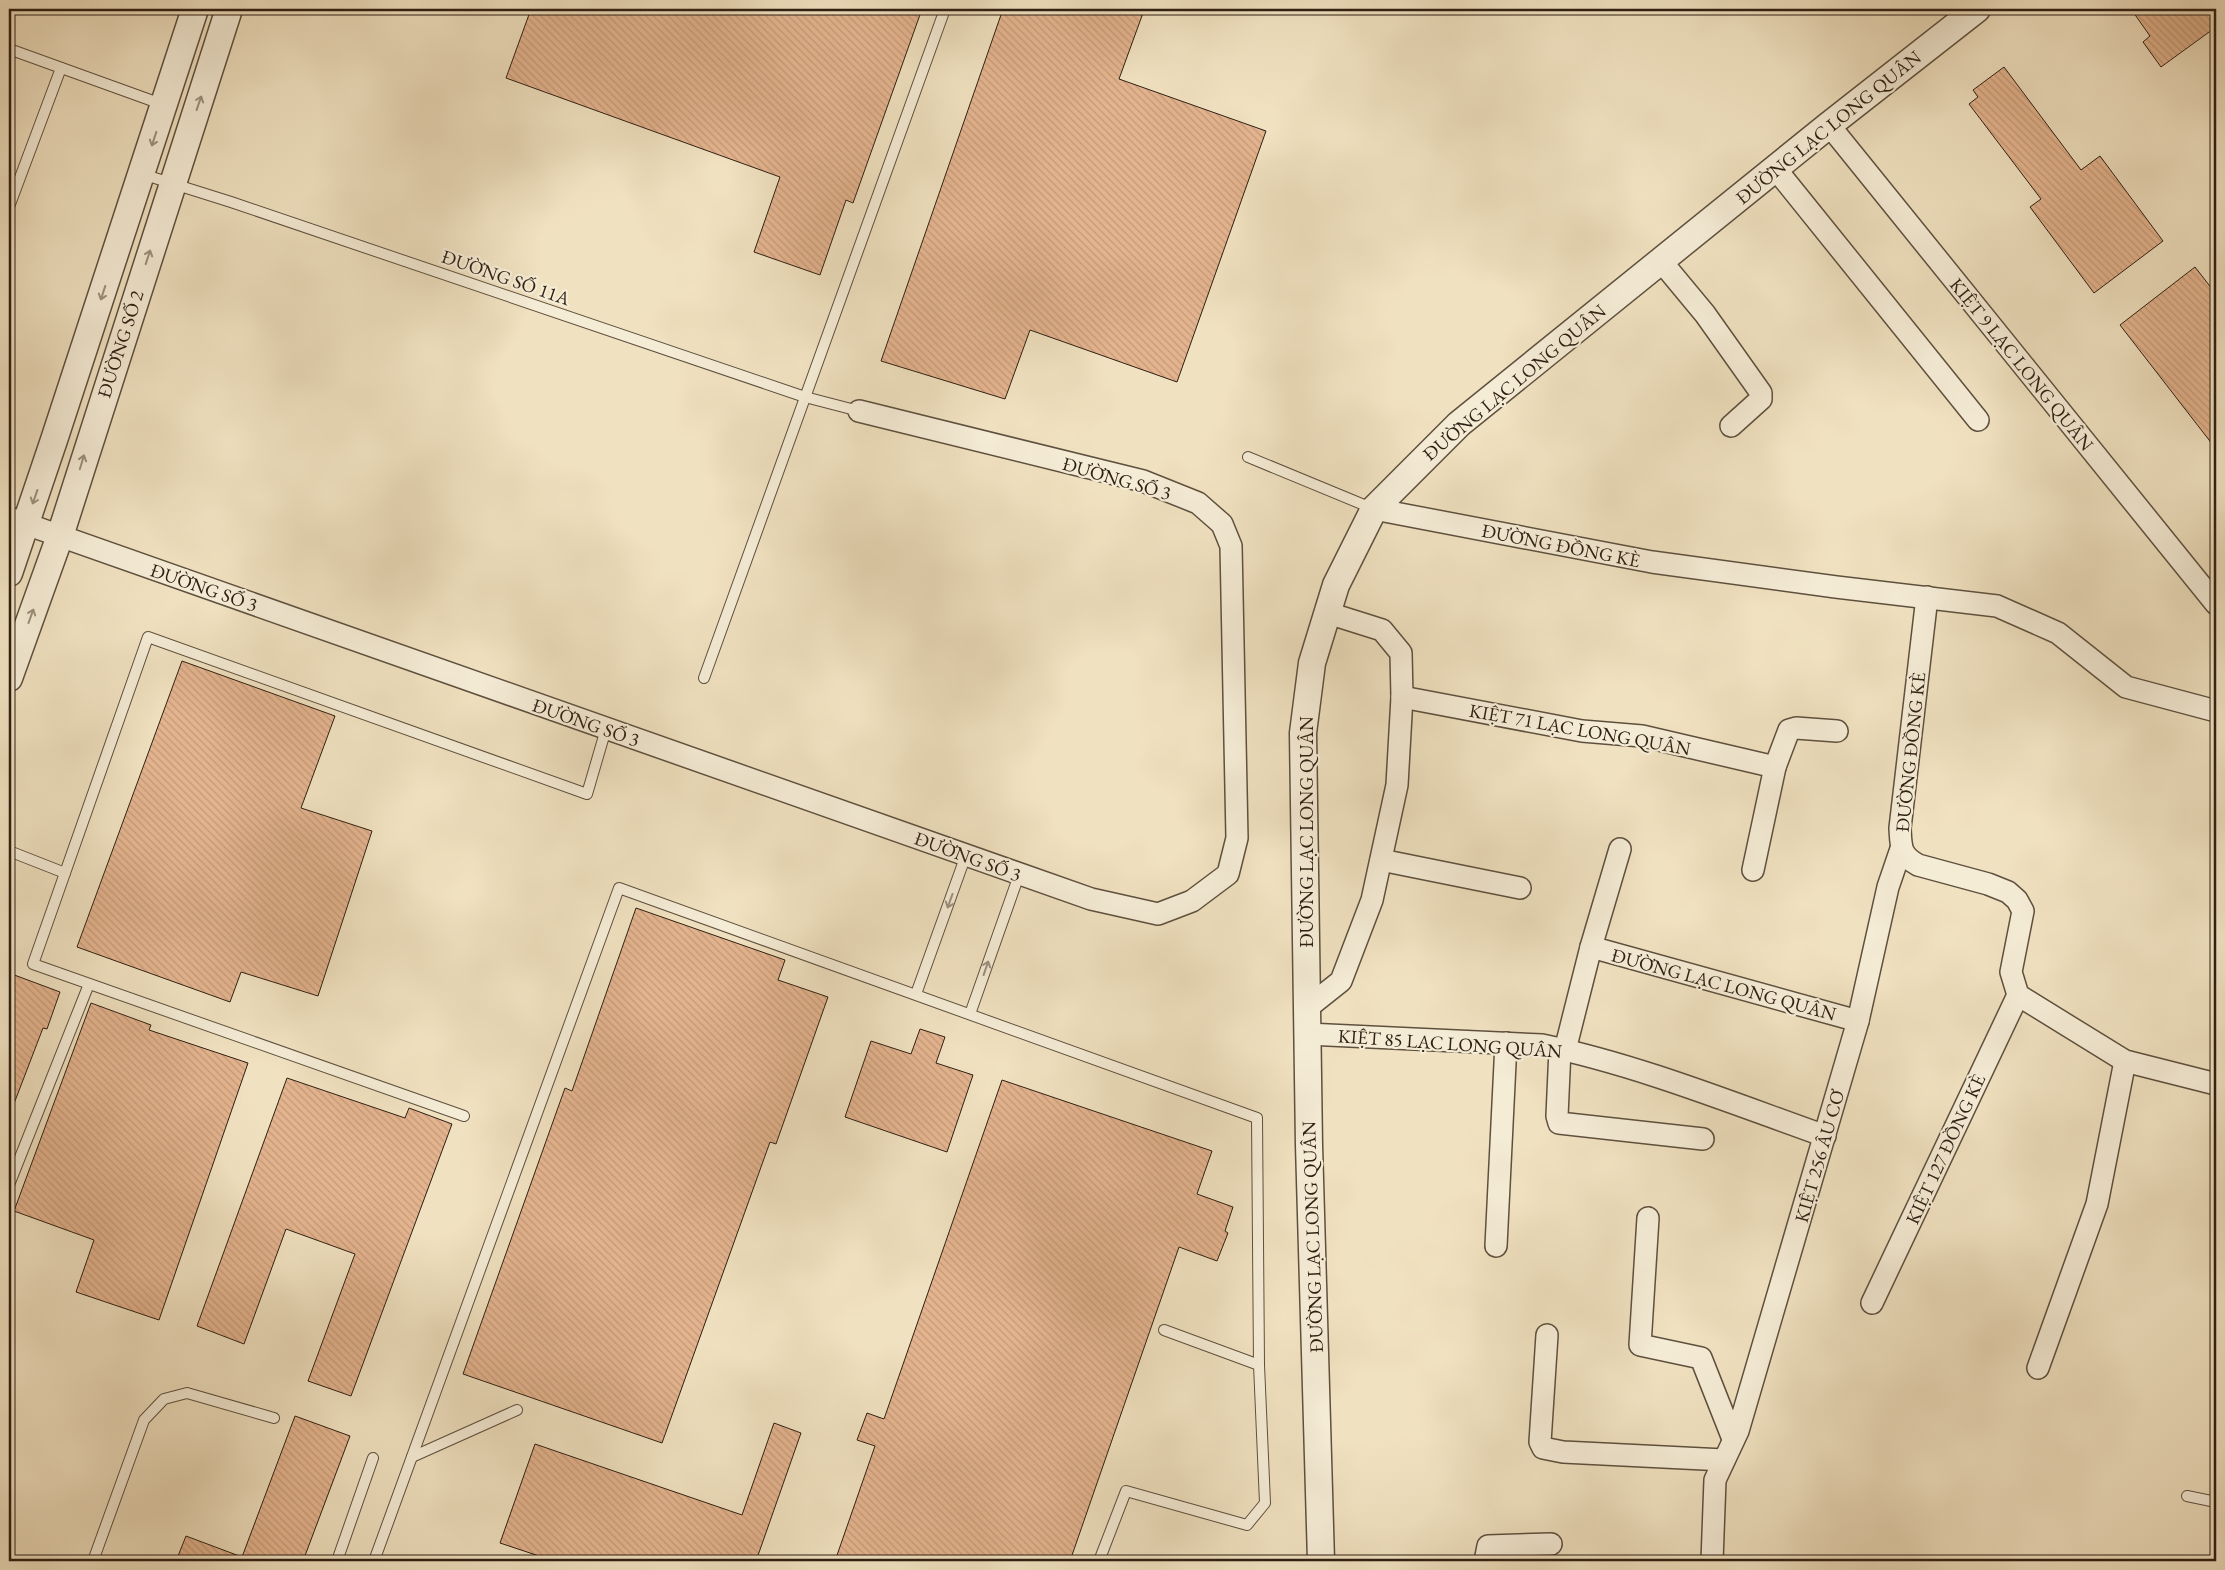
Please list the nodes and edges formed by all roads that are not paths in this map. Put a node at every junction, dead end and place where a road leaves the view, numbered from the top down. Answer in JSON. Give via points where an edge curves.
{"nodes":[{"id":1,"x":195,"y":9,"type":"edge"},
{"id":2,"x":229,"y":9,"type":"edge"},
{"id":3,"x":945,"y":9,"type":"edge"},
{"id":4,"x":1977,"y":9,"type":"edge"},
{"id":5,"x":9,"y":49,"type":"edge"},
{"id":6,"x":61,"y":68,"type":"junction"},
{"id":7,"x":165,"y":106,"type":"junction"},
{"id":8,"x":1829,"y":125,"type":"junction"},
{"id":9,"x":1775,"y":168,"type":"junction"},
{"id":10,"x":142,"y":174,"type":"junction"},
{"id":11,"x":172,"y":182,"type":"junction"},
{"id":12,"x":9,"y":207,"type":"edge"},
{"id":13,"x":1660,"y":261,"type":"junction"},
{"id":14,"x":805,"y":397,"type":"junction"},
{"id":15,"x":859,"y":411,"type":"joint"},
{"id":16,"x":1978,"y":420,"type":"dead end"},
{"id":17,"x":1731,"y":426,"type":"dead end"},
{"id":18,"x":1248,"y":457,"type":"dead end"},
{"id":19,"x":1374,"y":509,"type":"junction"},
{"id":20,"x":17,"y":521,"type":"edge"},
{"id":21,"x":60,"y":536,"type":"junction"},
{"id":22,"x":9,"y":573,"type":"edge"},
{"id":23,"x":2208,"y":579,"type":"edge"},
{"id":24,"x":1927,"y":597,"type":"junction"},
{"id":25,"x":2216,"y":604,"type":"edge"},
{"id":26,"x":1328,"y":613,"type":"junction"},
{"id":27,"x":9,"y":678,"type":"edge"},
{"id":28,"x":704,"y":678,"type":"dead end"},
{"id":29,"x":1402,"y":697,"type":"junction"},
{"id":30,"x":2216,"y":711,"type":"edge"},
{"id":31,"x":606,"y":729,"type":"junction"},
{"id":32,"x":1837,"y":731,"type":"dead end"},
{"id":33,"x":1766,"y":765,"type":"junction"},
{"id":34,"x":1620,"y":849,"type":"dead end"},
{"id":35,"x":1901,"y":849,"type":"junction"},
{"id":36,"x":9,"y":851,"type":"edge"},
{"id":37,"x":966,"y":855,"type":"junction"},
{"id":38,"x":1381,"y":860,"type":"junction"},
{"id":39,"x":1753,"y":870,"type":"dead end"},
{"id":40,"x":65,"y":873,"type":"junction"},
{"id":41,"x":1019,"y":874,"type":"junction"},
{"id":42,"x":1520,"y":888,"type":"dead end"},
{"id":43,"x":1591,"y":947,"type":"junction"},
{"id":44,"x":89,"y":984,"type":"junction"},
{"id":45,"x":916,"y":994,"type":"junction"},
{"id":46,"x":2018,"y":995,"type":"junction"},
{"id":47,"x":1307,"y":1008,"type":"junction"},
{"id":48,"x":970,"y":1014,"type":"junction"},
{"id":49,"x":1858,"y":1021,"type":"junction"},
{"id":50,"x":1307,"y":1034,"type":"junction"},
{"id":51,"x":1506,"y":1043,"type":"junction"},
{"id":52,"x":1562,"y":1050,"type":"junction"},
{"id":53,"x":2125,"y":1061,"type":"junction"},
{"id":54,"x":2216,"y":1084,"type":"edge"},
{"id":55,"x":464,"y":1116,"type":"dead end"},
{"id":56,"x":1824,"y":1136,"type":"junction"},
{"id":57,"x":1702,"y":1139,"type":"dead end"},
{"id":58,"x":9,"y":1185,"type":"edge"},
{"id":59,"x":1648,"y":1218,"type":"dead end"},
{"id":60,"x":1496,"y":1246,"type":"dead end"},
{"id":61,"x":1872,"y":1303,"type":"dead end"},
{"id":62,"x":1164,"y":1330,"type":"dead end"},
{"id":63,"x":1547,"y":1335,"type":"dead end"},
{"id":64,"x":1259,"y":1365,"type":"junction"},
{"id":65,"x":2038,"y":1368,"type":"dead end"},
{"id":66,"x":517,"y":1410,"type":"dead end"},
{"id":67,"x":274,"y":1418,"type":"dead end"},
{"id":68,"x":1733,"y":1439,"type":"junction"},
{"id":69,"x":412,"y":1457,"type":"junction"},
{"id":70,"x":373,"y":1458,"type":"dead end"},
{"id":71,"x":1724,"y":1460,"type":"junction"},
{"id":72,"x":2187,"y":1496,"type":"dead end"},
{"id":73,"x":2216,"y":1502,"type":"edge"},
{"id":74,"x":1550,"y":1544,"type":"dead end"},
{"id":75,"x":93,"y":1561,"type":"edge"},
{"id":76,"x":337,"y":1561,"type":"edge"},
{"id":77,"x":374,"y":1561,"type":"edge"},
{"id":78,"x":1100,"y":1561,"type":"edge"},
{"id":79,"x":1321,"y":1561,"type":"edge"},
{"id":80,"x":1484,"y":1561,"type":"edge"},
{"id":81,"x":1712,"y":1561,"type":"edge"}],
"edges":[{"from":1,"to":7,"type":"street","name":"ĐƯỜNG SỐ 2"},
{"from":11,"to":2,"type":"street","name":"ĐƯỜNG SỐ 2","one_way":true},
{"from":3,"to":14,"type":"lane"},
{"from":4,"to":8,"type":"street","name":"ĐƯỜNG LẠC LONG QUÂN"},
{"from":5,"to":6,"type":"lane"},
{"from":6,"to":7,"type":"lane"},
{"from":6,"to":12,"type":"lane"},
{"from":7,"to":10,"type":"street","name":"ĐƯỜNG SỐ 2","one_way":true},
{"from":8,"to":9,"type":"street","name":"ĐƯỜNG LẠC LONG QUÂN"},
{"from":8,"to":23,"type":"street","name":"KIỆT 9 LẠC LONG QUÂN"},
{"from":9,"to":13,"type":"street","name":"ĐƯỜNG LẠC LONG QUÂN"},
{"from":9,"to":16,"type":"street"},
{"from":10,"to":11,"type":"lane","name":"ĐƯỜNG SỐ 11A"},
{"from":10,"to":20,"type":"street","name":"ĐƯỜNG SỐ 2","one_way":true},
{"from":11,"to":14,"type":"lane","name":"ĐƯỜNG SỐ 11A"},
{"from":21,"to":11,"type":"street","name":"ĐƯỜNG SỐ 2","one_way":true},
{"from":13,"to":17,"type":"street","via":[[1705,314],[1761,392],[1761,399]]},
{"from":13,"to":19,"type":"street","name":"ĐƯỜNG LẠC LONG QUÂN","via":[[1459,424]]},
{"from":14,"to":15,"type":"lane","name":"ĐƯỜNG SỐ 11A"},
{"from":14,"to":28,"type":"lane"},
{"from":15,"to":41,"type":"street","name":"ĐƯỜNG SỐ 3","via":[[1143,481],[1198,503],[1222,524],[1231,546],[1237,838],[1228,874],[1192,901],[1158,914],[1091,899]]},
{"from":18,"to":19,"type":"lane"},
{"from":19,"to":24,"type":"street","name":"ĐƯỜNG ĐỒNG KÈ","via":[[1652,562]]},
{"from":19,"to":26,"type":"street","name":"ĐƯỜNG LẠC LONG QUÂN","via":[[1336,585]]},
{"from":20,"to":21,"type":"street","name":"ĐƯỜNG SỐ 3"},
{"from":20,"to":22,"type":"street","name":"ĐƯỜNG SỐ 2"},
{"from":27,"to":21,"type":"street","name":"ĐƯỜNG SỐ 2","one_way":true},
{"from":21,"to":31,"type":"street","name":"ĐƯỜNG SỐ 3"},
{"from":23,"to":25,"type":"street","name":"KIỆT 9 LẠC LONG QUÂN"},
{"from":24,"to":30,"type":"street","name":"ĐƯỜNG ĐỒNG KÈ","via":[[1997,606],[2058,634],[2126,687]]},
{"from":24,"to":35,"type":"street","name":"ĐƯỜNG ĐỒNG KÈ","via":[[1900,828]]},
{"from":26,"to":29,"type":"street","via":[[1382,630],[1401,653]]},
{"from":26,"to":47,"type":"street","name":"ĐƯỜNG LẠC LONG QUÂN","via":[[1312,663],[1303,733]]},
{"from":29,"to":33,"type":"street","name":"KIỆT 71 LẠC LONG QUÂN","via":[[1582,730],[1642,736]]},
{"from":29,"to":38,"type":"street","via":[[1397,785]]},
{"from":31,"to":37,"type":"street","name":"ĐƯỜNG SỐ 3"},
{"from":31,"to":40,"type":"lane","via":[[587,794],[148,637]]},
{"from":32,"to":33,"type":"street","via":[[1789,730]]},
{"from":33,"to":39,"type":"street"},
{"from":34,"to":43,"type":"street","name":"ĐƯỜNG LẠC LONG QUÂN"},
{"from":35,"to":46,"type":"street","name":"ĐƯỜNG ĐỒNG KÈ","via":[[1907,859],[1918,865],[1988,884],[2008,892],[2017,900],[2023,911],[2011,972]]},
{"from":35,"to":49,"type":"street","name":"KIỆT 256 ÂU CƠ","via":[[1888,887]]},
{"from":36,"to":40,"type":"lane"},
{"from":37,"to":41,"type":"street","name":"ĐƯỜNG SỐ 3"},
{"from":37,"to":45,"type":"lane","one_way":true},
{"from":38,"to":42,"type":"street"},
{"from":38,"to":47,"type":"street","via":[[1372,900],[1341,981]]},
{"from":40,"to":44,"type":"lane","via":[[33,964]]},
{"from":48,"to":41,"type":"lane","one_way":true},
{"from":43,"to":49,"type":"street","name":"ĐƯỜNG LẠC LONG QUÂN"},
{"from":43,"to":52,"type":"street","name":"ĐƯỜNG LẠC LONG QUÂN"},
{"from":44,"to":55,"type":"lane"},
{"from":44,"to":58,"type":"lane"},
{"from":45,"to":48,"type":"lane"},
{"from":45,"to":69,"type":"lane","via":[[619,888]]},
{"from":46,"to":53,"type":"street"},
{"from":46,"to":61,"type":"street","name":"KIỆT 127 ĐỒNG KÈ"},
{"from":47,"to":50,"type":"street","name":"ĐƯỜNG LẠC LONG QUÂN"},
{"from":48,"to":64,"type":"lane","via":[[1257,1118]]},
{"from":49,"to":56,"type":"street","name":"KIỆT 256 ÂU CƠ"},
{"from":50,"to":51,"type":"street","name":"KIỆT 85 LẠC LONG QUÂN"},
{"from":50,"to":79,"type":"street","name":"ĐƯỜNG LẠC LONG QUÂN"},
{"from":51,"to":52,"type":"street","name":"KIỆT 85 LẠC LONG QUÂN"},
{"from":51,"to":60,"type":"street"},
{"from":52,"to":56,"type":"street","name":"KIỆT 85 LẠC LONG QUÂN","via":[[1620,1066]]},
{"from":52,"to":57,"type":"street","name":"ĐƯỜNG LẠC LONG QUÂN","via":[[1559,1123]]},
{"from":53,"to":54,"type":"street"},
{"from":53,"to":65,"type":"street","via":[[2097,1204]]},
{"from":56,"to":68,"type":"street","name":"KIỆT 256 ÂU CƠ"},
{"from":59,"to":68,"type":"street","via":[[1640,1345],[1702,1358]]},
{"from":62,"to":64,"type":"lane"},
{"from":63,"to":71,"type":"street","via":[[1540,1442],[1543,1448],[1563,1452]]},
{"from":64,"to":78,"type":"lane","via":[[1265,1503],[1247,1525],[1126,1490]]},
{"from":66,"to":69,"type":"lane"},
{"from":67,"to":75,"type":"lane","via":[[187,1393],[164,1399],[144,1420]]},
{"from":68,"to":71,"type":"street","name":"KIỆT 256 ÂU CƠ"},
{"from":69,"to":77,"type":"lane"},
{"from":70,"to":76,"type":"lane"},
{"from":71,"to":81,"type":"street","name":"KIỆT 256 ÂU CƠ","via":[[1715,1480]]},
{"from":72,"to":73,"type":"lane"},
{"from":74,"to":80,"type":"street","via":[[1488,1546]]}]}
